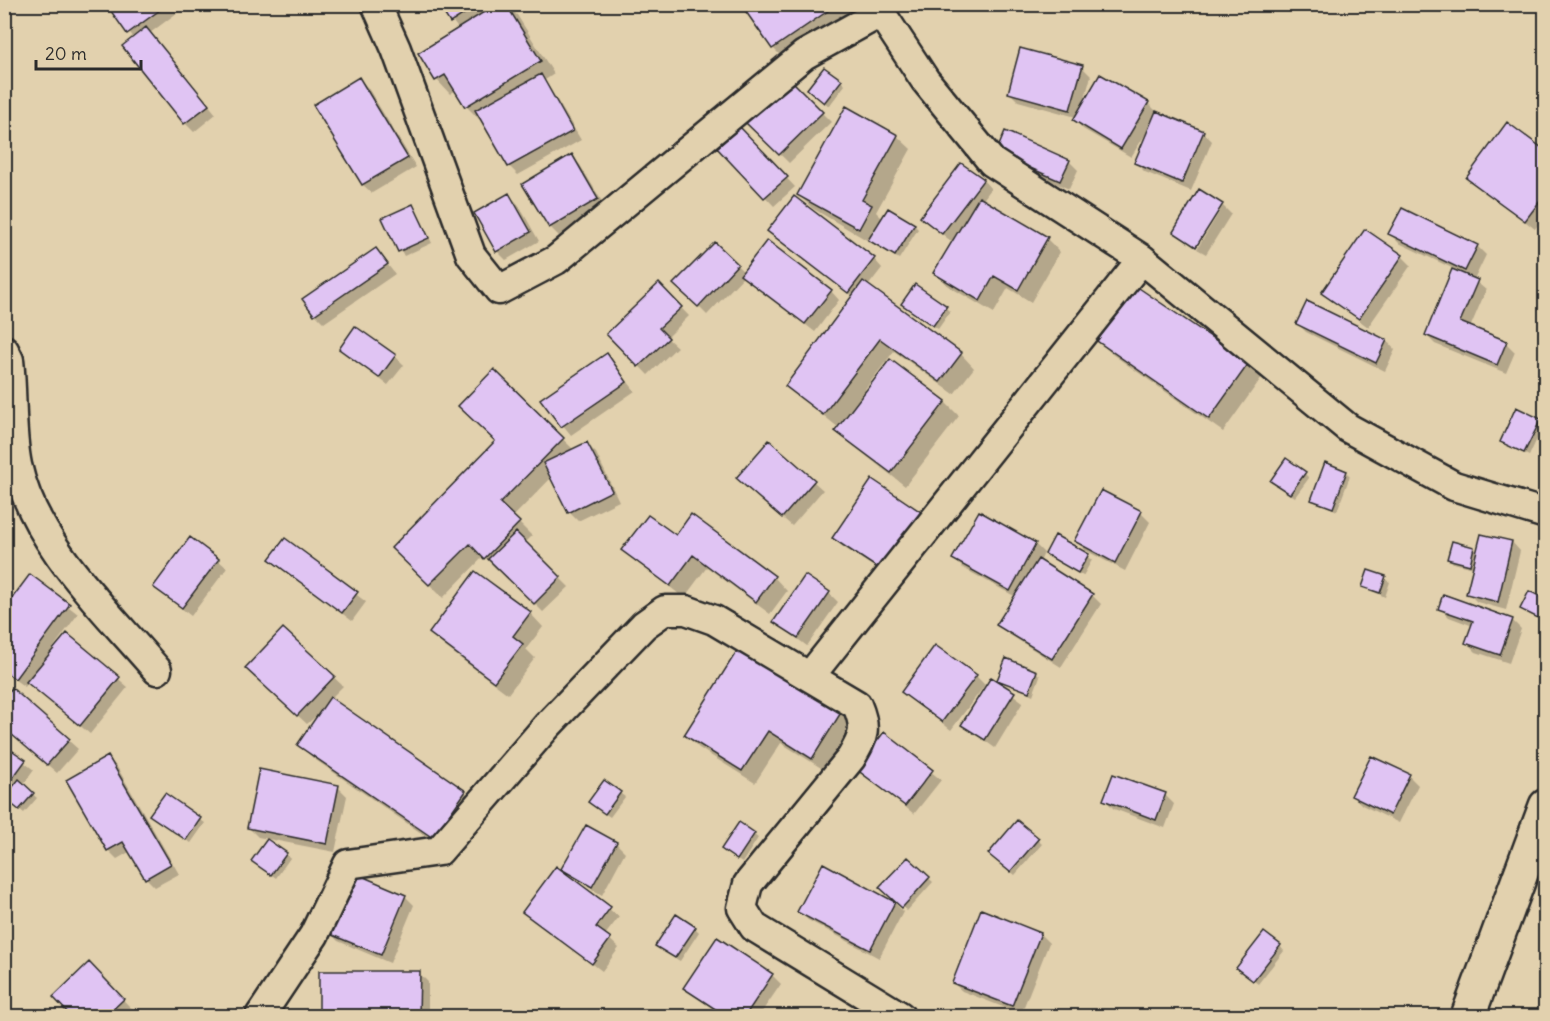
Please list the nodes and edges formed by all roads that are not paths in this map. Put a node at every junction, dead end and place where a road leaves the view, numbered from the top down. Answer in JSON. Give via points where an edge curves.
{"nodes":[{"id":1,"x":376,"y":4,"type":"edge"},
{"id":2,"x":877,"y":9,"type":"edge"},
{"id":3,"x":1142,"y":259,"type":"junction"},
{"id":4,"x":4,"y":350,"type":"edge"},
{"id":5,"x":1545,"y":514,"type":"edge"},
{"id":6,"x":157,"y":670,"type":"dead end"},
{"id":7,"x":810,"y":676,"type":"junction"},
{"id":8,"x":1545,"y":806,"type":"edge"},
{"id":9,"x":260,"y":1017,"type":"edge"},
{"id":10,"x":900,"y":1017,"type":"edge"},
{"id":11,"x":1468,"y":1017,"type":"edge"}],
"edges":[{"from":1,"to":2,"type":"street","via":[[471,255],[499,290],[556,260],[804,55]]},
{"from":2,"to":3,"type":"street","via":[[925,80],[992,162]]},
{"from":3,"to":5,"type":"street","via":[[1348,428],[1454,486]]},
{"from":3,"to":7,"type":"street"},
{"from":4,"to":6,"type":"street","via":[[10,368],[17,464],[28,501],[47,540]]},
{"from":7,"to":9,"type":"street","via":[[714,620],[686,610],[665,610],[644,625],[547,726],[439,851],[348,864],[314,935]]},
{"from":7,"to":10,"type":"street","via":[[857,705],[864,723],[862,738],[851,758],[748,884],[742,908],[754,927]]},
{"from":8,"to":11,"type":"main road"}]}
